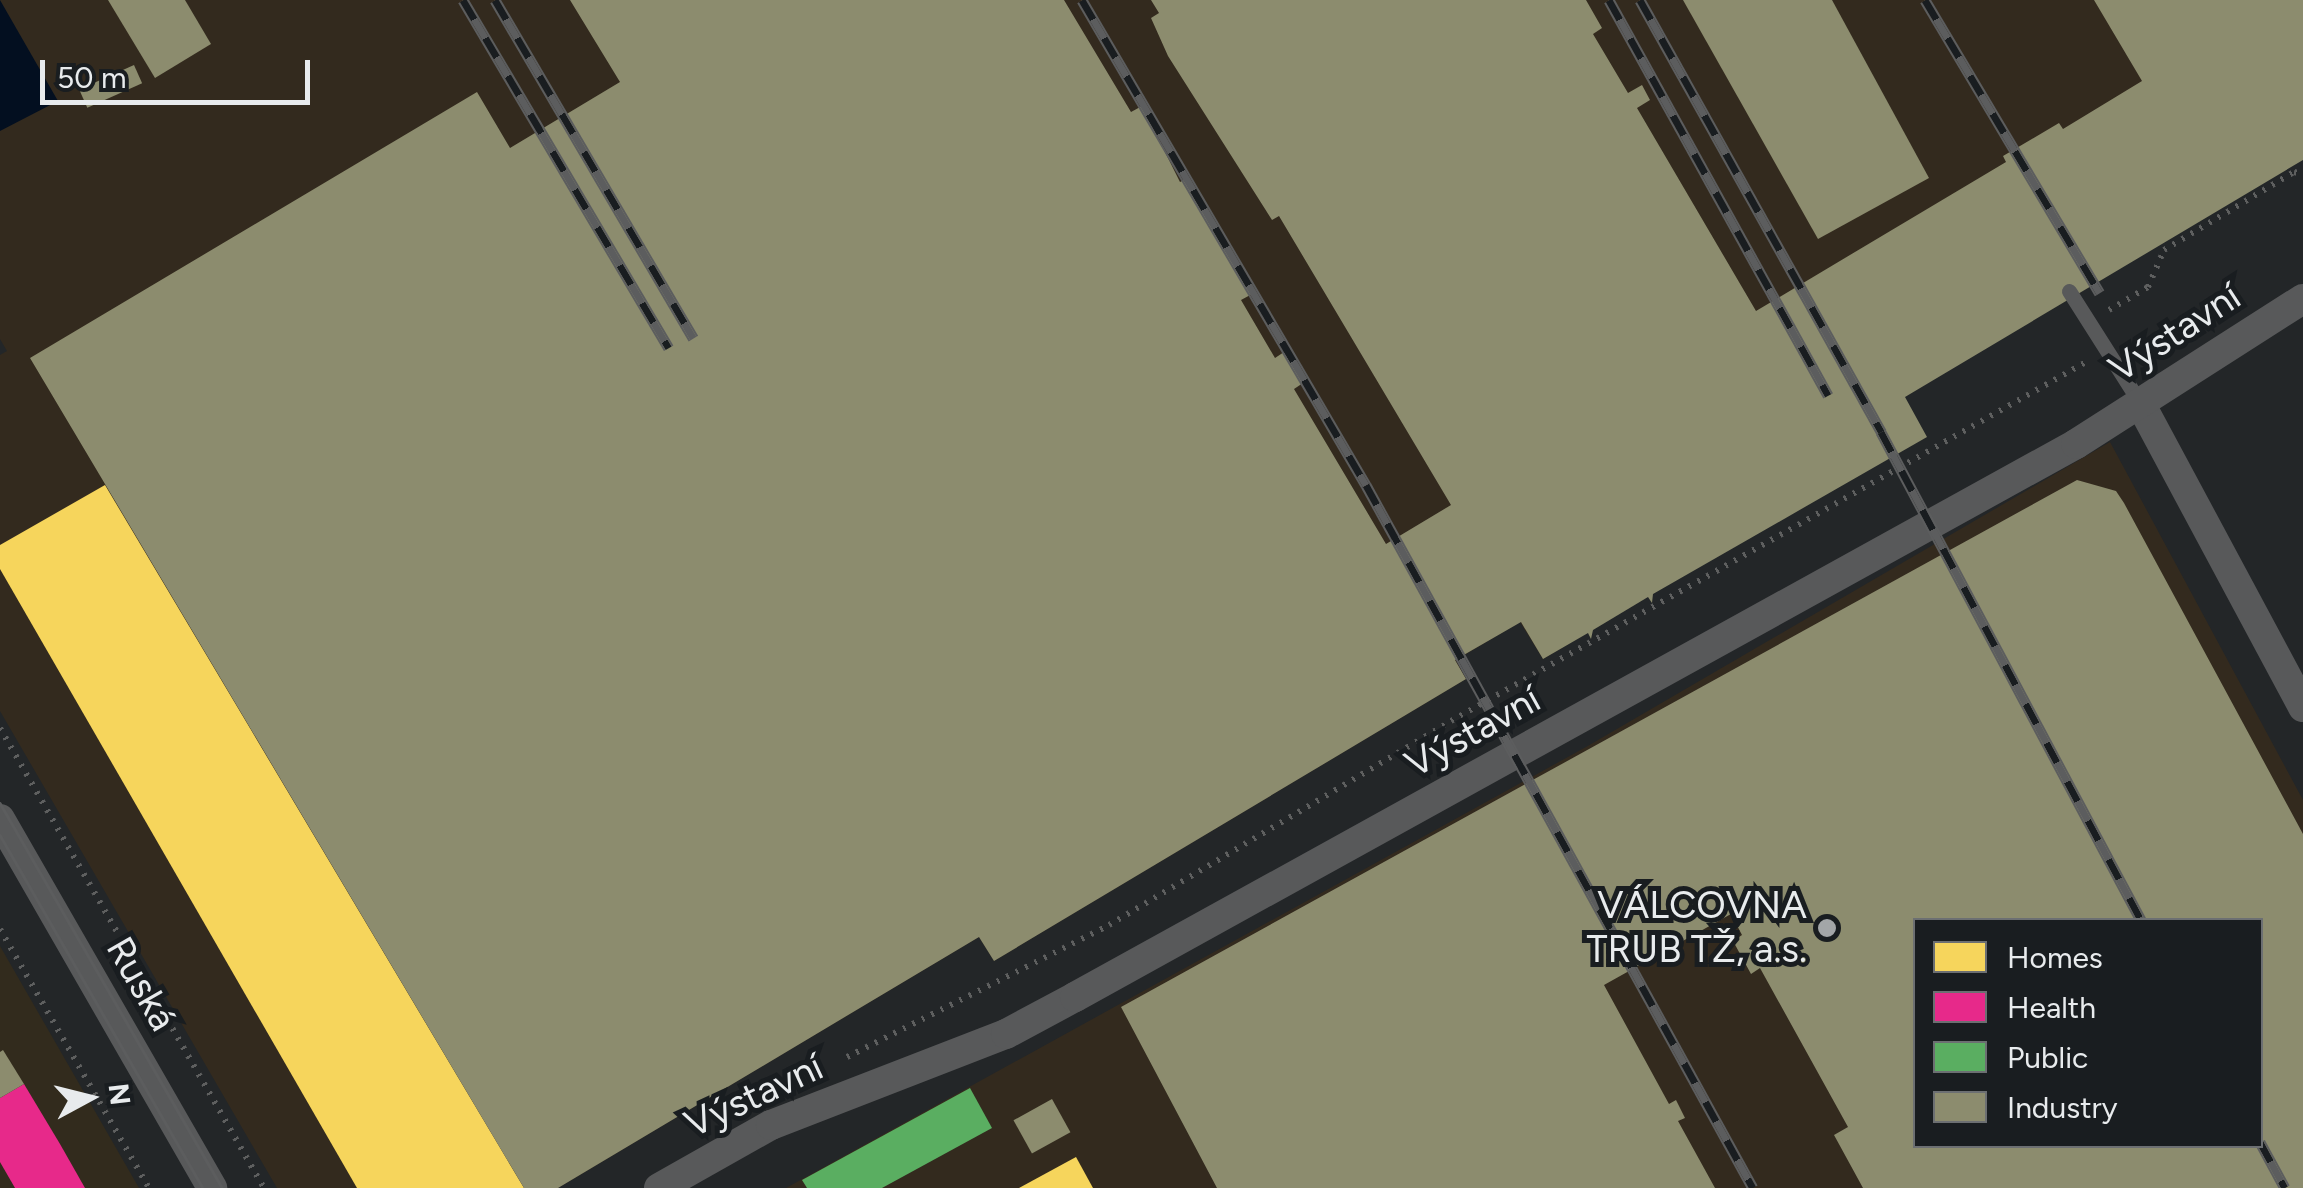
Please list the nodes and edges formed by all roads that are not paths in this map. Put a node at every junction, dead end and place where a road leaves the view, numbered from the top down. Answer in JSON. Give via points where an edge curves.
{"nodes":[{"id":1,"x":2068,"y":290,"type":"dead end"},
{"id":2,"x":2303,"y":300,"type":"edge"},
{"id":3,"x":2140,"y":403,"type":"junction"},
{"id":4,"x":2303,"y":707,"type":"edge"},
{"id":5,"x":0,"y":820,"type":"edge"},
{"id":6,"x":212,"y":1188,"type":"edge"},
{"id":7,"x":659,"y":1188,"type":"edge"}],
"edges":[{"from":1,"to":3,"type":"lane"},
{"from":2,"to":3,"type":"street","name":"Výstavní"},
{"from":3,"to":4,"type":"street"},
{"from":3,"to":7,"type":"street","name":"Výstavní","via":[[1076,997],[1006,1034],[770,1125]]},
{"from":5,"to":6,"type":"street","name":"Ruská"}]}
